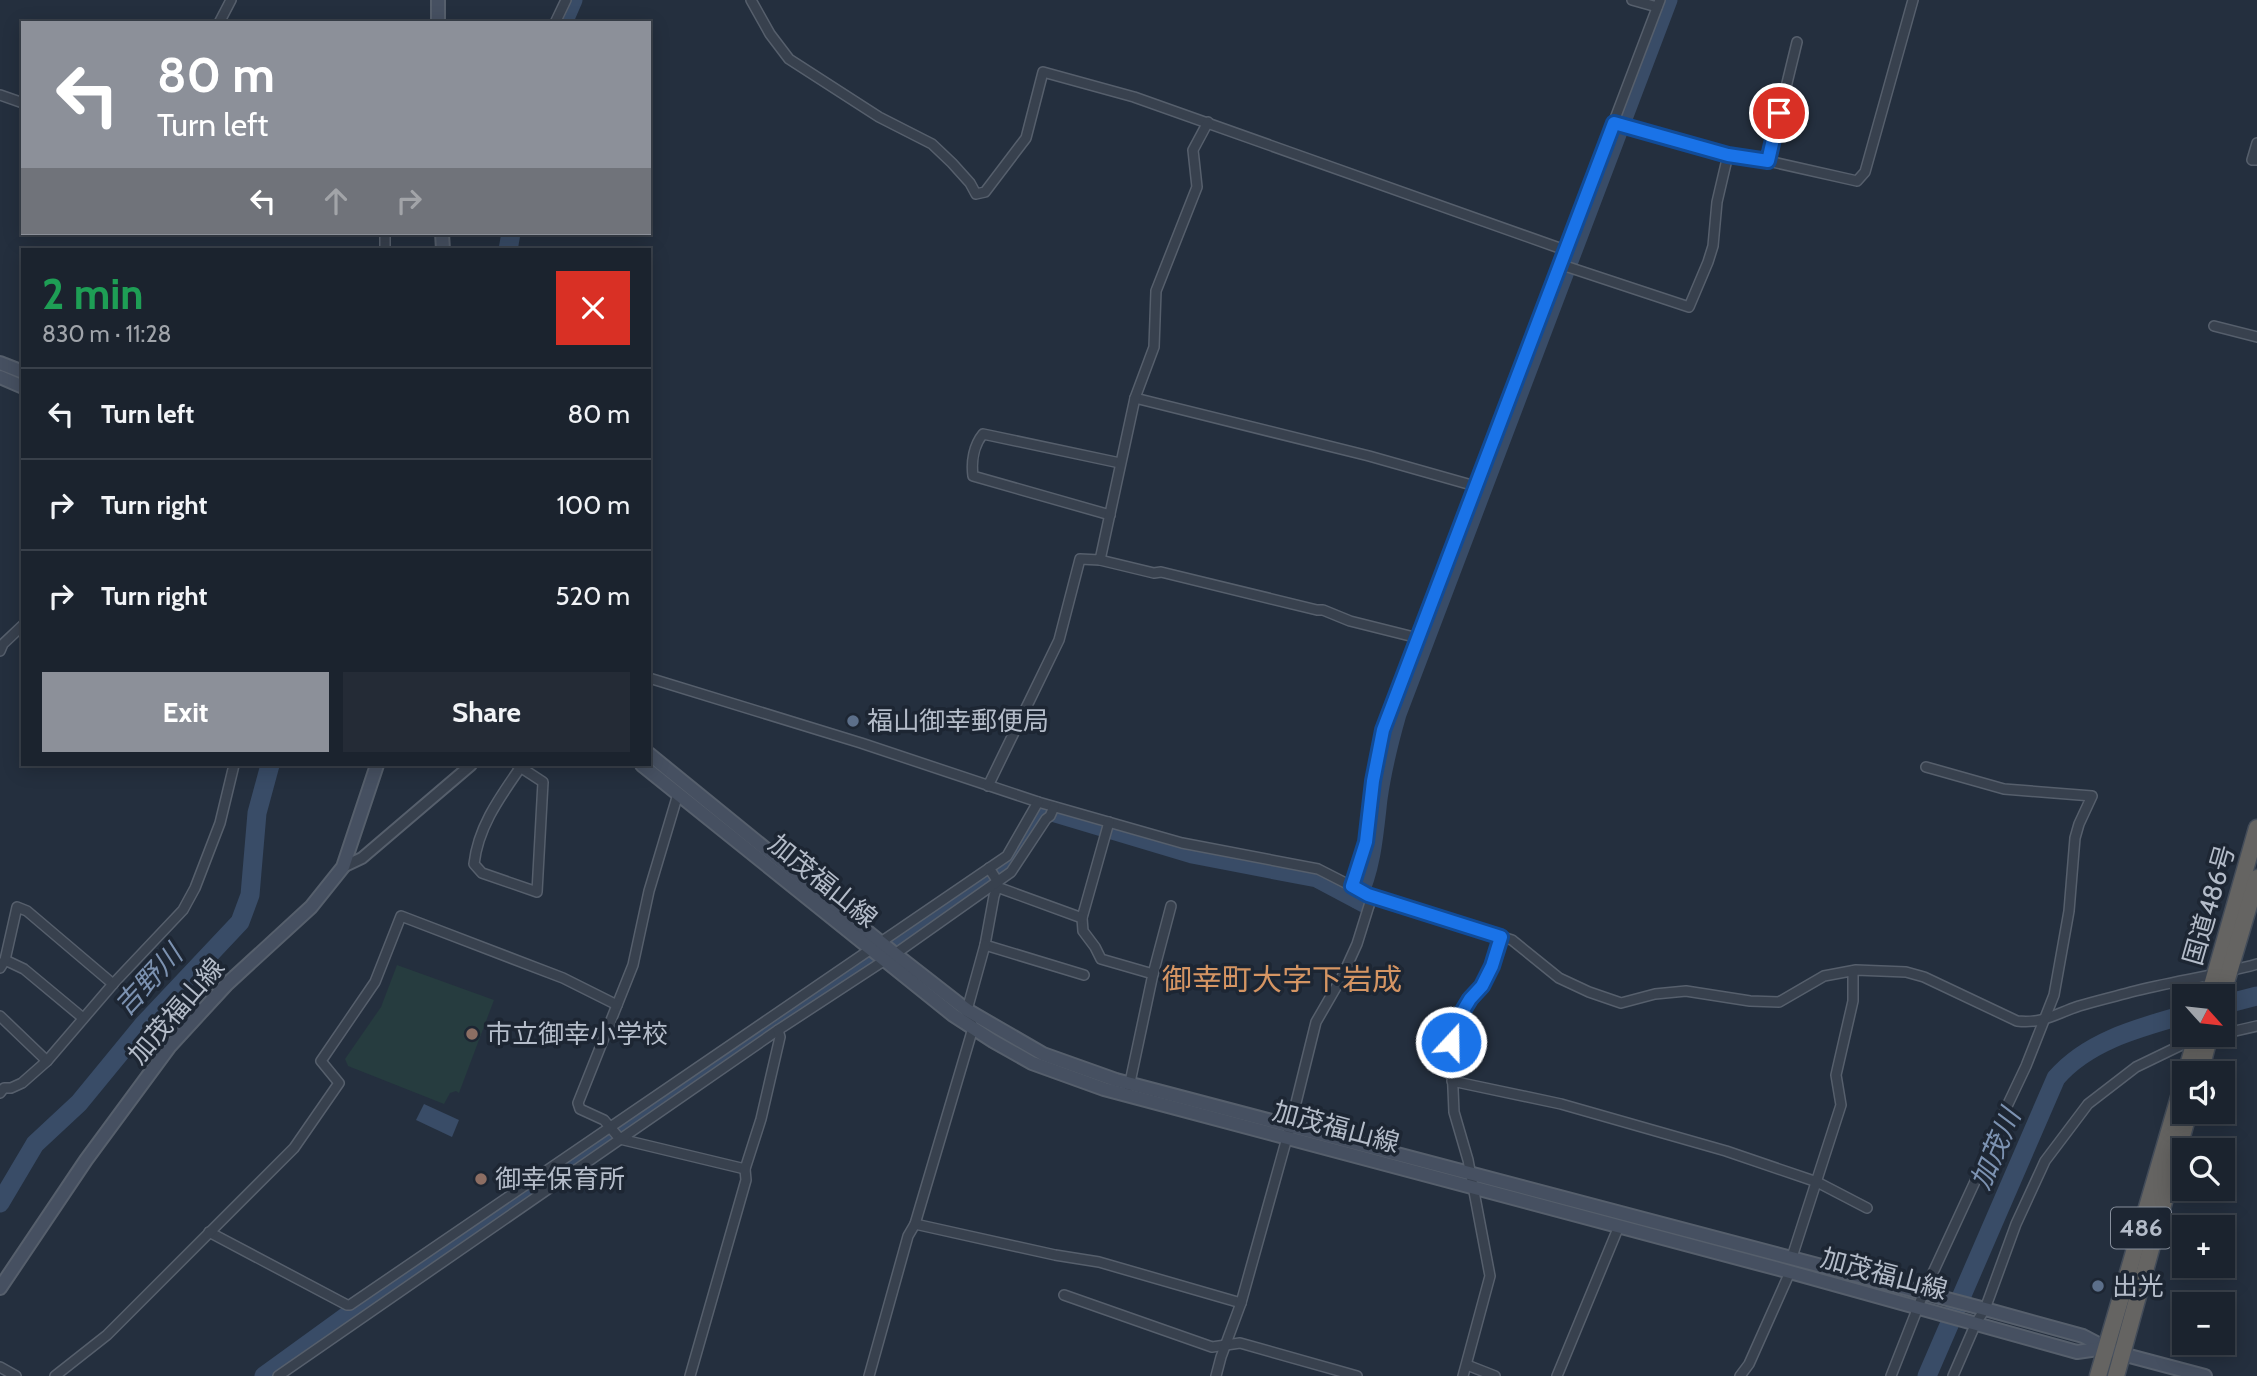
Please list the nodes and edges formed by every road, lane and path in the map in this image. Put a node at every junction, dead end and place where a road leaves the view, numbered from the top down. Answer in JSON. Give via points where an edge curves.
{"nodes":[{"id":1,"x":231,"y":0,"type":"edge"},
{"id":2,"x":438,"y":0,"type":"edge"},
{"id":3,"x":566,"y":0,"type":"edge"},
{"id":4,"x":751,"y":0,"type":"edge"},
{"id":5,"x":1632,"y":0,"type":"edge"},
{"id":6,"x":1913,"y":0,"type":"edge"},
{"id":7,"x":1658,"y":3,"type":"edge"},
{"id":8,"x":220,"y":21,"type":"edge"},
{"id":9,"x":438,"y":21,"type":"edge"},
{"id":10,"x":556,"y":21,"type":"edge"},
{"id":11,"x":1797,"y":42,"type":"dead end"},
{"id":12,"x":0,"y":95,"type":"edge"},
{"id":13,"x":21,"y":102,"type":"edge"},
{"id":14,"x":1208,"y":122,"type":"junction"},
{"id":15,"x":1620,"y":124,"type":"junction"},
{"id":16,"x":2257,"y":143,"type":"edge"},
{"id":17,"x":1728,"y":155,"type":"junction"},
{"id":18,"x":2257,"y":160,"type":"edge"},
{"id":19,"x":1768,"y":161,"type":"junction"},
{"id":20,"x":1565,"y":250,"type":"junction"},
{"id":21,"x":1559,"y":264,"type":"junction"},
{"id":22,"x":2214,"y":326,"type":"dead end"},
{"id":23,"x":2257,"y":337,"type":"edge"},
{"id":24,"x":0,"y":363,"type":"edge"},
{"id":25,"x":21,"y":371,"type":"edge"},
{"id":26,"x":0,"y":377,"type":"edge"},
{"id":27,"x":21,"y":386,"type":"edge"},
{"id":28,"x":1135,"y":398,"type":"junction"},
{"id":29,"x":1120,"y":463,"type":"junction"},
{"id":30,"x":1475,"y":486,"type":"junction"},
{"id":31,"x":1110,"y":515,"type":"junction"},
{"id":32,"x":1100,"y":560,"type":"junction"},
{"id":33,"x":21,"y":627,"type":"edge"},
{"id":34,"x":1418,"y":638,"type":"junction"},
{"id":35,"x":0,"y":651,"type":"edge"},
{"id":36,"x":651,"y":679,"type":"edge"},
{"id":37,"x":651,"y":756,"type":"edge"},
{"id":38,"x":234,"y":766,"type":"edge"},
{"id":39,"x":377,"y":766,"type":"edge"},
{"id":40,"x":470,"y":766,"type":"edge"},
{"id":41,"x":519,"y":766,"type":"edge"},
{"id":42,"x":643,"y":766,"type":"edge"},
{"id":43,"x":1926,"y":766,"type":"dead end"},
{"id":44,"x":988,"y":786,"type":"junction"},
{"id":45,"x":678,"y":794,"type":"junction"},
{"id":46,"x":1038,"y":802,"type":"junction"},
{"id":47,"x":1053,"y":810,"type":"junction"},
{"id":48,"x":1108,"y":826,"type":"junction"},
{"id":49,"x":2257,"y":828,"type":"edge"},
{"id":50,"x":343,"y":867,"type":"junction"},
{"id":51,"x":2257,"y":877,"type":"edge"},
{"id":52,"x":995,"y":878,"type":"junction"},
{"id":53,"x":1362,"y":891,"type":"junction"},
{"id":54,"x":1171,"y":906,"type":"dead end"},
{"id":55,"x":1082,"y":918,"type":"junction"},
{"id":56,"x":1501,"y":937,"type":"junction"},
{"id":57,"x":985,"y":945,"type":"junction"},
{"id":58,"x":883,"y":951,"type":"junction"},
{"id":59,"x":2,"y":964,"type":"edge"},
{"id":60,"x":2257,"y":964,"type":"edge"},
{"id":61,"x":1853,"y":971,"type":"junction"},
{"id":62,"x":2223,"y":973,"type":"junction"},
{"id":63,"x":1153,"y":974,"type":"junction"},
{"id":64,"x":1084,"y":975,"type":"dead end"},
{"id":65,"x":113,"y":984,"type":"junction"},
{"id":66,"x":2216,"y":984,"type":"edge"},
{"id":67,"x":2223,"y":984,"type":"edge"},
{"id":68,"x":617,"y":1005,"type":"junction"},
{"id":69,"x":968,"y":1010,"type":"junction"},
{"id":70,"x":0,"y":1016,"type":"edge"},
{"id":71,"x":83,"y":1018,"type":"junction"},
{"id":72,"x":2045,"y":1020,"type":"junction"},
{"id":73,"x":2257,"y":1026,"type":"edge"},
{"id":74,"x":973,"y":1028,"type":"junction"},
{"id":75,"x":778,"y":1030,"type":"junction"},
{"id":76,"x":2235,"y":1030,"type":"edge"},
{"id":77,"x":2179,"y":1047,"type":"edge"},
{"id":78,"x":47,"y":1061,"type":"junction"},
{"id":79,"x":1452,"y":1081,"type":"junction"},
{"id":80,"x":1,"y":1089,"type":"edge"},
{"id":81,"x":1128,"y":1090,"type":"junction"},
{"id":82,"x":2172,"y":1121,"type":"edge"},
{"id":83,"x":2185,"y":1124,"type":"edge"},
{"id":84,"x":610,"y":1128,"type":"junction"},
{"id":85,"x":1288,"y":1132,"type":"junction"},
{"id":86,"x":619,"y":1138,"type":"junction"},
{"id":87,"x":745,"y":1169,"type":"junction"},
{"id":88,"x":1471,"y":1181,"type":"junction"},
{"id":89,"x":1817,"y":1182,"type":"junction"},
{"id":90,"x":1867,"y":1208,"type":"dead end"},
{"id":91,"x":915,"y":1224,"type":"junction"},
{"id":92,"x":1619,"y":1226,"type":"junction"},
{"id":93,"x":209,"y":1232,"type":"junction"},
{"id":94,"x":1792,"y":1257,"type":"junction"},
{"id":95,"x":1790,"y":1272,"type":"junction"},
{"id":96,"x":0,"y":1288,"type":"edge"},
{"id":97,"x":1927,"y":1293,"type":"junction"},
{"id":98,"x":1064,"y":1295,"type":"dead end"},
{"id":99,"x":1241,"y":1303,"type":"junction"},
{"id":100,"x":1922,"y":1308,"type":"junction"},
{"id":101,"x":1982,"y":1308,"type":"junction"},
{"id":102,"x":1974,"y":1322,"type":"junction"},
{"id":103,"x":1226,"y":1346,"type":"junction"},
{"id":104,"x":2106,"y":1348,"type":"junction"},
{"id":105,"x":2122,"y":1353,"type":"junction"},
{"id":106,"x":1467,"y":1365,"type":"junction"},
{"id":107,"x":0,"y":1367,"type":"edge"},
{"id":108,"x":16,"y":1376,"type":"edge"},
{"id":109,"x":55,"y":1376,"type":"edge"},
{"id":110,"x":278,"y":1376,"type":"edge"},
{"id":111,"x":690,"y":1376,"type":"edge"},
{"id":112,"x":869,"y":1376,"type":"edge"},
{"id":113,"x":1216,"y":1376,"type":"edge"},
{"id":114,"x":1357,"y":1376,"type":"edge"},
{"id":115,"x":1463,"y":1376,"type":"edge"},
{"id":116,"x":1495,"y":1376,"type":"edge"},
{"id":117,"x":1557,"y":1376,"type":"edge"},
{"id":118,"x":1740,"y":1376,"type":"edge"},
{"id":119,"x":1891,"y":1376,"type":"edge"},
{"id":120,"x":1952,"y":1376,"type":"edge"},
{"id":121,"x":2098,"y":1376,"type":"edge"},
{"id":122,"x":2116,"y":1376,"type":"edge"},
{"id":123,"x":2205,"y":1376,"type":"edge"}],
"edges":[{"from":1,"to":8,"type":"street"},
{"from":2,"to":9,"type":"main road"},
{"from":3,"to":10,"type":"street"},
{"from":4,"to":14,"type":"street","via":[[789,59],[879,117],[932,144],[976,194],[985,192],[1026,138],[1043,72]]},
{"from":5,"to":7,"type":"street"},
{"from":6,"to":19,"type":"street","via":[[1865,172],[1857,181]]},
{"from":7,"to":15,"type":"street"},
{"from":11,"to":19,"type":"street"},
{"from":12,"to":13,"type":"street"},
{"from":14,"to":20,"type":"street"},
{"from":14,"to":28,"type":"street","via":[[1194,150],[1197,187],[1156,291],[1154,347]]},
{"from":15,"to":17,"type":"street"},
{"from":15,"to":20,"type":"street"},
{"from":16,"to":18,"type":"street","via":[[2252,160]]},
{"from":17,"to":19,"type":"street"},
{"from":17,"to":21,"type":"street","via":[[1713,246],[1689,307]]},
{"from":20,"to":21,"type":"street"},
{"from":21,"to":30,"type":"street"},
{"from":22,"to":23,"type":"street"},
{"from":24,"to":25,"type":"main road"},
{"from":26,"to":27,"type":"main road"},
{"from":28,"to":29,"type":"street"},
{"from":28,"to":30,"type":"street"},
{"from":29,"to":31,"type":"street"},
{"from":29,"to":31,"type":"street","via":[[984,434],[971,463],[973,476]]},
{"from":30,"to":34,"type":"street"},
{"from":31,"to":32,"type":"street"},
{"from":32,"to":34,"type":"street","via":[[1323,610]]},
{"from":32,"to":44,"type":"street","via":[[1080,559],[1059,640]]},
{"from":33,"to":35,"type":"street"},
{"from":34,"to":53,"type":"street","via":[[1383,730]]},
{"from":36,"to":44,"type":"street"},
{"from":37,"to":58,"type":"main road","name":"加茂福山線"},
{"from":38,"to":65,"type":"street","via":[[220,824],[183,910]]},
{"from":39,"to":50,"type":"main road","name":"加茂福山線"},
{"from":40,"to":50,"type":"street","via":[[362,858]]},
{"from":41,"to":41,"type":"street","via":[[494,806],[476,846],[474,864],[482,873],[537,892],[543,782]]},
{"from":42,"to":45,"type":"main road","name":"加茂福山線"},
{"from":43,"to":72,"type":"street","via":[[2004,789],[2092,796],[2075,838],[2069,911]]},
{"from":44,"to":46,"type":"street"},
{"from":45,"to":58,"type":"main road","name":"加茂福山線"},
{"from":45,"to":68,"type":"street","via":[[633,965]]},
{"from":46,"to":47,"type":"street"},
{"from":46,"to":52,"type":"street"},
{"from":47,"to":48,"type":"street"},
{"from":47,"to":52,"type":"street","via":[[1012,872]]},
{"from":48,"to":53,"type":"street","via":[[1318,869]]},
{"from":48,"to":55,"type":"street"},
{"from":49,"to":62,"type":"highway","name":"国道486号"},
{"from":50,"to":96,"type":"main road","name":"加茂福山線","via":[[311,907],[227,984],[170,1046]]},
{"from":51,"to":62,"type":"highway","name":"国道486号"},
{"from":52,"to":55,"type":"street"},
{"from":52,"to":57,"type":"street"},
{"from":52,"to":58,"type":"street"},
{"from":52,"to":58,"type":"street"},
{"from":53,"to":56,"type":"street"},
{"from":53,"to":85,"type":"street","via":[[1357,944],[1315,1022]]},
{"from":54,"to":63,"type":"street"},
{"from":55,"to":63,"type":"street","via":[[1083,932],[1101,959]]},
{"from":56,"to":61,"type":"street","via":[[1512,940],[1559,978],[1621,1003],[1686,991],[1779,1002],[1824,976]]},
{"from":56,"to":79,"type":"street","via":[[1482,986],[1458,1019],[1451,1042]]},
{"from":57,"to":64,"type":"street"},
{"from":57,"to":69,"type":"street"},
{"from":58,"to":69,"type":"main road","name":"加茂福山線"},
{"from":58,"to":74,"type":"main road","name":"加茂福山線"},
{"from":58,"to":75,"type":"street"},
{"from":58,"to":84,"type":"street"},
{"from":59,"to":65,"type":"street","via":[[17,907]]},
{"from":59,"to":71,"type":"street","via":[[24,969]]},
{"from":60,"to":62,"type":"street"},
{"from":61,"to":72,"type":"street","via":[[1924,976],[2017,1021]]},
{"from":61,"to":89,"type":"street","via":[[1853,1001],[1836,1075],[1841,1105]]},
{"from":62,"to":66,"type":"highway","name":"国道486号"},
{"from":62,"to":67,"type":"highway","name":"国道486号"},
{"from":62,"to":72,"type":"street","via":[[2076,1007]]},
{"from":63,"to":81,"type":"street"},
{"from":65,"to":71,"type":"street"},
{"from":68,"to":84,"type":"street","via":[[578,1102],[580,1110],[604,1120]]},
{"from":68,"to":93,"type":"street","via":[[563,978],[401,916],[375,982],[321,1061],[340,1083],[294,1149]]},
{"from":69,"to":74,"type":"street"},
{"from":69,"to":81,"type":"main road","name":"加茂福山線","via":[[1043,1054]]},
{"from":70,"to":78,"type":"street"},
{"from":71,"to":78,"type":"street"},
{"from":72,"to":97,"type":"street"},
{"from":73,"to":76,"type":"street"},
{"from":74,"to":81,"type":"main road","name":"加茂福山線","via":[[1032,1063],[1104,1090]]},
{"from":74,"to":91,"type":"street"},
{"from":75,"to":86,"type":"street"},
{"from":75,"to":87,"type":"street","via":[[761,1119]]},
{"from":77,"to":101,"type":"street","via":[[2136,1067],[2088,1104],[2062,1136],[2045,1161]]},
{"from":78,"to":80,"type":"street","via":[[22,1083]]},
{"from":79,"to":88,"type":"street","via":[[1454,1112]]},
{"from":79,"to":89,"type":"street","via":[[1573,1108]]},
{"from":81,"to":85,"type":"main road","name":"加茂福山線"},
{"from":82,"to":104,"type":"highway","number":"486"},
{"from":83,"to":105,"type":"highway","number":"486"},
{"from":84,"to":86,"type":"street"},
{"from":84,"to":93,"type":"street","via":[[350,1305]]},
{"from":85,"to":88,"type":"main road","name":"加茂福山線"},
{"from":85,"to":99,"type":"street"},
{"from":86,"to":87,"type":"street"},
{"from":86,"to":110,"type":"street"},
{"from":87,"to":111,"type":"street","via":[[746,1180]]},
{"from":88,"to":92,"type":"main road","name":"加茂福山線"},
{"from":88,"to":94,"type":"main road","name":"加茂福山線"},
{"from":88,"to":106,"type":"street","via":[[1490,1276]]},
{"from":89,"to":90,"type":"street"},
{"from":89,"to":94,"type":"street"},
{"from":91,"to":99,"type":"street","via":[[1099,1262]]},
{"from":91,"to":112,"type":"street"},
{"from":92,"to":95,"type":"main road","name":"加茂福山線"},
{"from":92,"to":117,"type":"street"},
{"from":93,"to":109,"type":"street","via":[[107,1335]]},
{"from":94,"to":97,"type":"main road","name":"加茂福山線"},
{"from":95,"to":100,"type":"main road","name":"加茂福山線"},
{"from":95,"to":118,"type":"street"},
{"from":97,"to":100,"type":"street"},
{"from":97,"to":101,"type":"main road","name":"加茂福山線"},
{"from":98,"to":103,"type":"street","via":[[1212,1347]]},
{"from":99,"to":103,"type":"street"},
{"from":100,"to":102,"type":"main road","name":"加茂福山線"},
{"from":100,"to":119,"type":"street"},
{"from":101,"to":102,"type":"street"},
{"from":101,"to":104,"type":"main road","name":"加茂福山線","via":[[2083,1336]]},
{"from":102,"to":104,"type":"main road","name":"加茂福山線","via":[[2077,1352]]},
{"from":102,"to":120,"type":"street"},
{"from":103,"to":113,"type":"street"},
{"from":103,"to":114,"type":"street","via":[[1240,1343]]},
{"from":104,"to":105,"type":"main road","name":"加茂福山線"},
{"from":104,"to":121,"type":"highway","number":"486"},
{"from":105,"to":122,"type":"highway","number":"486"},
{"from":105,"to":123,"type":"main road","name":"加茂福山線"},
{"from":106,"to":115,"type":"street"},
{"from":106,"to":116,"type":"street"},
{"from":107,"to":108,"type":"street"}]}
